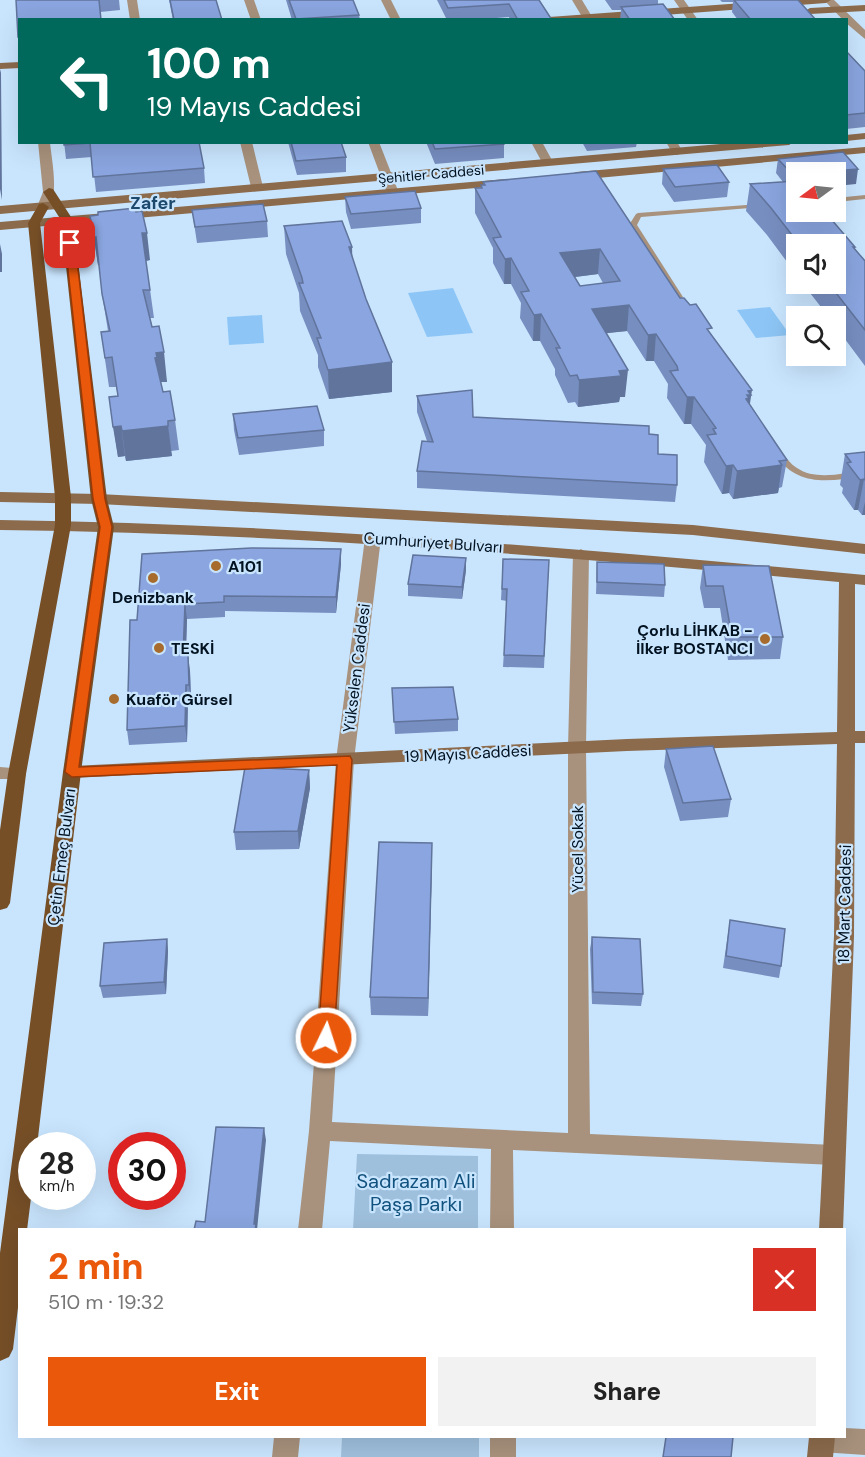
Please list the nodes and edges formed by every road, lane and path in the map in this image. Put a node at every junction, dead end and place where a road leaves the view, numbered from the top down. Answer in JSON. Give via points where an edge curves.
{"nodes":[{"id":1,"x":132,"y":0,"type":"edge"},
{"id":2,"x":249,"y":0,"type":"edge"},
{"id":3,"x":386,"y":0,"type":"edge"},
{"id":4,"x":577,"y":0,"type":"edge"},
{"id":5,"x":679,"y":0,"type":"edge"},
{"id":6,"x":827,"y":0,"type":"edge"},
{"id":7,"x":865,"y":8,"type":"edge"},
{"id":8,"x":838,"y":9,"type":"junction"},
{"id":9,"x":689,"y":17,"type":"edge"},
{"id":10,"x":135,"y":18,"type":"edge"},
{"id":11,"x":255,"y":18,"type":"edge"},
{"id":12,"x":395,"y":18,"type":"edge"},
{"id":13,"x":588,"y":18,"type":"edge"},
{"id":14,"x":847,"y":18,"type":"edge"},
{"id":15,"x":848,"y":19,"type":"edge"},
{"id":16,"x":865,"y":36,"type":"edge"},
{"id":17,"x":18,"y":57,"type":"edge"},
{"id":18,"x":0,"y":58,"type":"edge"},
{"id":19,"x":18,"y":64,"type":"edge"},
{"id":20,"x":0,"y":66,"type":"edge"},
{"id":21,"x":865,"y":136,"type":"edge"},
{"id":22,"x":848,"y":138,"type":"edge"},
{"id":23,"x":44,"y":144,"type":"edge"},
{"id":24,"x":246,"y":144,"type":"edge"},
{"id":25,"x":374,"y":144,"type":"edge"},
{"id":26,"x":537,"y":144,"type":"edge"},
{"id":27,"x":743,"y":144,"type":"edge"},
{"id":28,"x":674,"y":147,"type":"edge"},
{"id":29,"x":865,"y":150,"type":"edge"},
{"id":30,"x":547,"y":162,"type":"junction"},
{"id":31,"x":386,"y":176,"type":"junction"},
{"id":32,"x":558,"y":178,"type":"edge"},
{"id":33,"x":523,"y":181,"type":"edge"},
{"id":34,"x":257,"y":187,"type":"junction"},
{"id":35,"x":49,"y":192,"type":"junction"},
{"id":36,"x":393,"y":193,"type":"junction"},
{"id":37,"x":865,"y":197,"type":"edge"},
{"id":38,"x":846,"y":199,"type":"edge"},
{"id":39,"x":58,"y":206,"type":"junction"},
{"id":40,"x":766,"y":206,"type":"edge"},
{"id":41,"x":43,"y":207,"type":"junction"},
{"id":42,"x":0,"y":210,"type":"edge"},
{"id":43,"x":67,"y":220,"type":"junction"},
{"id":44,"x":34,"y":223,"type":"junction"},
{"id":45,"x":0,"y":226,"type":"edge"},
{"id":46,"x":684,"y":306,"type":"edge"},
{"id":47,"x":774,"y":447,"type":"edge"},
{"id":48,"x":865,"y":473,"type":"edge"},
{"id":49,"x":0,"y":497,"type":"edge"},
{"id":50,"x":63,"y":497,"type":"junction"},
{"id":51,"x":99,"y":499,"type":"junction"},
{"id":52,"x":0,"y":525,"type":"edge"},
{"id":53,"x":63,"y":525,"type":"junction"},
{"id":54,"x":106,"y":527,"type":"junction"},
{"id":55,"x":373,"y":538,"type":"junction"},
{"id":56,"x":865,"y":549,"type":"edge"},
{"id":57,"x":581,"y":554,"type":"junction"},
{"id":58,"x":856,"y":579,"type":"edge"},
{"id":59,"x":844,"y":736,"type":"junction"},
{"id":60,"x":865,"y":737,"type":"edge"},
{"id":61,"x":577,"y":747,"type":"junction"},
{"id":62,"x":345,"y":760,"type":"junction"},
{"id":63,"x":72,"y":772,"type":"junction"},
{"id":64,"x":9,"y":774,"type":"edge"},
{"id":65,"x":0,"y":903,"type":"edge"},
{"id":66,"x":320,"y":1131,"type":"junction"},
{"id":67,"x":502,"y":1140,"type":"junction"},
{"id":68,"x":579,"y":1144,"type":"junction"},
{"id":69,"x":834,"y":1155,"type":"junction"},
{"id":70,"x":309,"y":1228,"type":"edge"},
{"id":71,"x":502,"y":1228,"type":"edge"},
{"id":72,"x":831,"y":1228,"type":"edge"},
{"id":73,"x":0,"y":1349,"type":"edge"},
{"id":74,"x":287,"y":1438,"type":"edge"},
{"id":75,"x":503,"y":1438,"type":"edge"},
{"id":76,"x":865,"y":1442,"type":"edge"},
{"id":77,"x":821,"y":1444,"type":"edge"},
{"id":78,"x":285,"y":1457,"type":"edge"},
{"id":79,"x":503,"y":1457,"type":"edge"}],
"edges":[{"from":1,"to":10,"type":"street"},
{"from":2,"to":11,"type":"street"},
{"from":3,"to":12,"type":"street"},
{"from":4,"to":13,"type":"street"},
{"from":5,"to":9,"type":"street"},
{"from":6,"to":8,"type":"street"},
{"from":6,"to":9,"type":"street"},
{"from":7,"to":8,"type":"street"},
{"from":8,"to":9,"type":"street"},
{"from":8,"to":14,"type":"street"},
{"from":9,"to":13,"type":"street"},
{"from":15,"to":16,"type":"street"},
{"from":17,"to":18,"type":"street"},
{"from":19,"to":20,"type":"street"},
{"from":21,"to":22,"type":"street"},
{"from":23,"to":35,"type":"street"},
{"from":24,"to":34,"type":"street"},
{"from":25,"to":31,"type":"street"},
{"from":26,"to":30,"type":"street"},
{"from":27,"to":28,"type":"street","name":"Şehitler Caddesi"},
{"from":28,"to":30,"type":"street","name":"Şehitler Caddesi"},
{"from":29,"to":32,"type":"street"},
{"from":30,"to":31,"type":"street","name":"Şehitler Caddesi"},
{"from":31,"to":34,"type":"street","name":"Şehitler Caddesi"},
{"from":31,"to":36,"type":"street"},
{"from":33,"to":36,"type":"street","name":"Şehitler Caddesi"},
{"from":34,"to":39,"type":"street","name":"Şehitler Caddesi"},
{"from":35,"to":39,"type":"main road","name":"Çetin Emeç Bulvarı"},
{"from":35,"to":41,"type":"street"},
{"from":36,"to":43,"type":"street","name":"Şehitler Caddesi"},
{"from":37,"to":38,"type":"lane"},
{"from":39,"to":41,"type":"street","name":"Şehitler Caddesi"},
{"from":39,"to":43,"type":"main road","name":"Çetin Emeç Bulvarı"},
{"from":40,"to":46,"type":"lane","via":[[638,215],[633,225]]},
{"from":41,"to":42,"type":"street","name":"Şehitler Caddesi"},
{"from":41,"to":44,"type":"main road"},
{"from":43,"to":44,"type":"street","name":"Şehitler Caddesi"},
{"from":43,"to":51,"type":"main road","name":"Çetin Emeç Bulvarı"},
{"from":44,"to":45,"type":"street","name":"Şehitler Caddesi"},
{"from":44,"to":50,"type":"main road"},
{"from":47,"to":48,"type":"lane","via":[[787,467],[814,479]]},
{"from":49,"to":50,"type":"street","name":"Cumhuriyet Bulvarı"},
{"from":50,"to":51,"type":"street","name":"Cumhuriyet Bulvarı"},
{"from":50,"to":53,"type":"main road"},
{"from":51,"to":54,"type":"main road","name":"Çetin Emeç Bulvarı"},
{"from":51,"to":56,"type":"street","name":"Cumhuriyet Bulvarı","via":[[693,530]]},
{"from":52,"to":53,"type":"street","name":"Cumhuriyet Bulvarı"},
{"from":53,"to":54,"type":"street","name":"Cumhuriyet Bulvarı"},
{"from":53,"to":64,"type":"main road"},
{"from":54,"to":55,"type":"street","name":"Cumhuriyet Bulvarı"},
{"from":54,"to":63,"type":"main road","name":"Çetin Emeç Bulvarı"},
{"from":55,"to":57,"type":"street","name":"Cumhuriyet Bulvarı"},
{"from":55,"to":62,"type":"street","name":"Yükselen Caddesi"},
{"from":57,"to":58,"type":"street","name":"Cumhuriyet Bulvarı"},
{"from":57,"to":61,"type":"street","name":"Yücel Sokak"},
{"from":58,"to":59,"type":"street","name":"18 Mart Caddesi"},
{"from":59,"to":60,"type":"street","name":"19 Mayıs Caddesi"},
{"from":59,"to":61,"type":"street","name":"19 Mayıs Caddesi"},
{"from":59,"to":69,"type":"street","name":"18 Mart Caddesi","via":[[844,936]]},
{"from":61,"to":62,"type":"street","name":"19 Mayıs Caddesi"},
{"from":61,"to":68,"type":"street","name":"Yücel Sokak"},
{"from":62,"to":63,"type":"street","name":"19 Mayıs Caddesi"},
{"from":62,"to":66,"type":"street","name":"Yükselen Caddesi"},
{"from":63,"to":73,"type":"main road","name":"Çetin Emeç Bulvarı"},
{"from":64,"to":65,"type":"main road"},
{"from":66,"to":67,"type":"street"},
{"from":66,"to":70,"type":"street","name":"Yükselen Caddesi"},
{"from":67,"to":68,"type":"street"},
{"from":67,"to":71,"type":"street"},
{"from":68,"to":69,"type":"street"},
{"from":69,"to":72,"type":"street","name":"18 Mart Caddesi"},
{"from":74,"to":78,"type":"street"},
{"from":75,"to":79,"type":"street"},
{"from":76,"to":77,"type":"street"}]}
